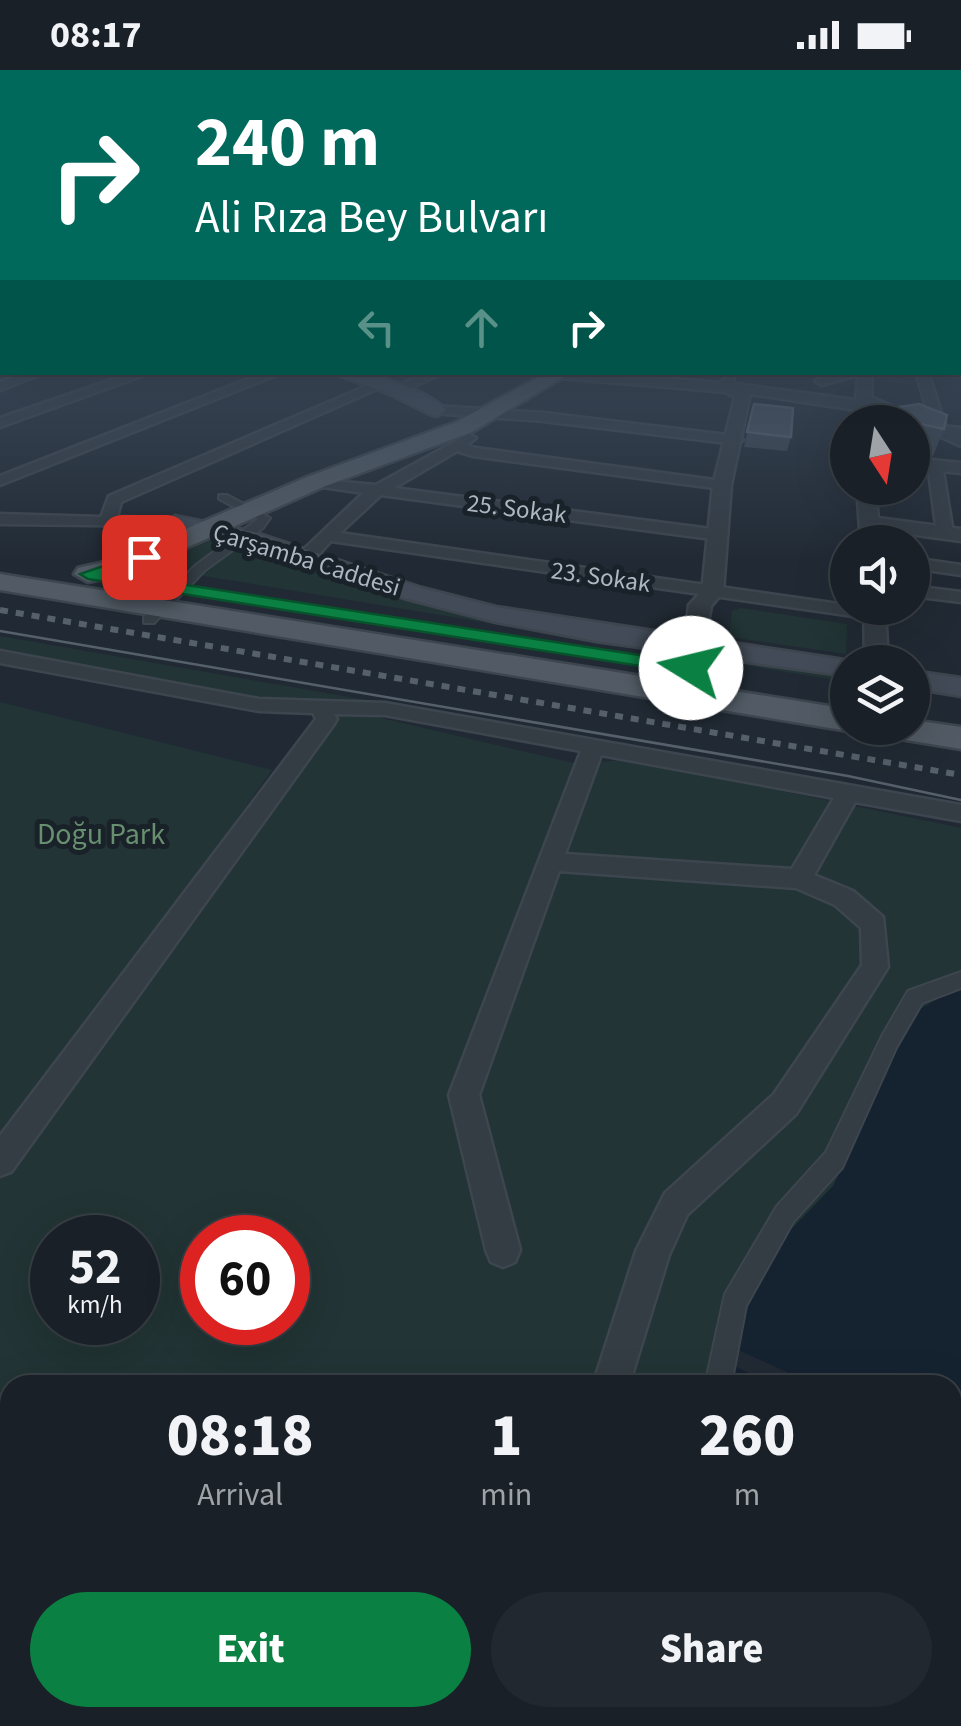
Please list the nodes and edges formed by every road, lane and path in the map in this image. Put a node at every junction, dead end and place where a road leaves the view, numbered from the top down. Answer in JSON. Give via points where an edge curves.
{"nodes":[{"id":1,"x":45,"y":407,"type":"edge"},
{"id":2,"x":188,"y":407,"type":"edge"},
{"id":3,"x":350,"y":407,"type":"edge"},
{"id":4,"x":444,"y":407,"type":"joint"},
{"id":5,"x":504,"y":407,"type":"edge"},
{"id":6,"x":738,"y":407,"type":"edge"},
{"id":7,"x":933,"y":407,"type":"edge"},
{"id":8,"x":0,"y":423,"type":"edge"},
{"id":9,"x":475,"y":424,"type":"junction"},
{"id":10,"x":930,"y":427,"type":"edge"},
{"id":11,"x":940,"y":431,"type":"junction"},
{"id":12,"x":961,"y":433,"type":"edge"},
{"id":13,"x":736,"y":440,"type":"junction"},
{"id":14,"x":961,"y":442,"type":"edge"},
{"id":15,"x":930,"y":465,"type":"edge"},
{"id":16,"x":935,"y":465,"type":"junction"},
{"id":17,"x":961,"y":468,"type":"edge"},
{"id":18,"x":0,"y":481,"type":"edge"},
{"id":19,"x":315,"y":482,"type":"junction"},
{"id":20,"x":722,"y":485,"type":"junction"},
{"id":21,"x":383,"y":490,"type":"junction"},
{"id":22,"x":237,"y":511,"type":"junction"},
{"id":23,"x":0,"y":519,"type":"edge"},
{"id":24,"x":108,"y":519,"type":"junction"},
{"id":25,"x":953,"y":534,"type":"edge"},
{"id":26,"x":719,"y":535,"type":"junction"},
{"id":27,"x":171,"y":536,"type":"junction"},
{"id":28,"x":328,"y":536,"type":"junction"},
{"id":29,"x":306,"y":557,"type":"junction"},
{"id":30,"x":0,"y":560,"type":"edge"},
{"id":31,"x":930,"y":566,"type":"edge"},
{"id":32,"x":961,"y":570,"type":"edge"},
{"id":33,"x":0,"y":582,"type":"edge"},
{"id":34,"x":76,"y":583,"type":"junction"},
{"id":35,"x":712,"y":592,"type":"junction"},
{"id":36,"x":930,"y":593,"type":"edge"},
{"id":37,"x":961,"y":597,"type":"edge"},
{"id":38,"x":166,"y":600,"type":"junction"},
{"id":39,"x":830,"y":606,"type":"edge"},
{"id":40,"x":705,"y":647,"type":"junction"},
{"id":41,"x":0,"y":657,"type":"edge"},
{"id":42,"x":830,"y":665,"type":"edge"},
{"id":43,"x":930,"y":681,"type":"edge"},
{"id":44,"x":961,"y":686,"type":"edge"},
{"id":45,"x":830,"y":692,"type":"edge"},
{"id":46,"x":320,"y":706,"type":"junction"},
{"id":47,"x":930,"y":707,"type":"edge"},
{"id":48,"x":961,"y":712,"type":"edge"},
{"id":49,"x":830,"y":717,"type":"edge"},
{"id":50,"x":930,"y":733,"type":"edge"},
{"id":51,"x":961,"y":738,"type":"edge"},
{"id":52,"x":594,"y":744,"type":"junction"},
{"id":53,"x":850,"y":790,"type":"junction"},
{"id":54,"x":961,"y":812,"type":"edge"},
{"id":55,"x":553,"y":862,"type":"junction"},
{"id":56,"x":799,"y":879,"type":"junction"},
{"id":57,"x":961,"y":980,"type":"edge"},
{"id":58,"x":0,"y":1161,"type":"edge"},
{"id":59,"x":503,"y":1250,"type":"dead end"},
{"id":60,"x":614,"y":1375,"type":"edge"},
{"id":61,"x":720,"y":1375,"type":"edge"}],
"edges":[{"from":1,"to":8,"type":"street"},
{"from":2,"to":18,"type":"street"},
{"from":3,"to":24,"type":"street","via":[[114,499]]},
{"from":4,"to":9,"type":"street"},
{"from":4,"to":22,"type":"main road"},
{"from":5,"to":9,"type":"main road"},
{"from":6,"to":13,"type":"street"},
{"from":7,"to":11,"type":"street"},
{"from":9,"to":13,"type":"street","via":[[543,417]]},
{"from":9,"to":19,"type":"main road"},
{"from":9,"to":20,"type":"street","via":[[474,452]]},
{"from":9,"to":21,"type":"street"},
{"from":10,"to":11,"type":"street"},
{"from":11,"to":12,"type":"street"},
{"from":11,"to":14,"type":"street"},
{"from":13,"to":20,"type":"street"},
{"from":15,"to":16,"type":"street"},
{"from":16,"to":17,"type":"street"},
{"from":16,"to":25,"type":"street"},
{"from":19,"to":21,"type":"street","name":"25. Sokak"},
{"from":19,"to":22,"type":"main road"},
{"from":20,"to":26,"type":"street"},
{"from":21,"to":26,"type":"street","name":"25. Sokak"},
{"from":21,"to":28,"type":"street"},
{"from":22,"to":27,"type":"main road"},
{"from":22,"to":27,"type":"main road","name":"Çarşamba Caddesi","via":[[210,528]]},
{"from":22,"to":29,"type":"main road","name":"Çarşamba Caddesi"},
{"from":22,"to":38,"type":"street"},
{"from":23,"to":24,"type":"street","name":"Çarşamba Caddesi"},
{"from":24,"to":27,"type":"street","name":"Çarşamba Caddesi"},
{"from":26,"to":35,"type":"street"},
{"from":27,"to":34,"type":"main road"},
{"from":27,"to":38,"type":"main road","via":[[160,566]]},
{"from":28,"to":29,"type":"street"},
{"from":28,"to":35,"type":"street","name":"23. Sokak"},
{"from":29,"to":40,"type":"main road","name":"Çarşamba Caddesi","via":[[503,616]]},
{"from":30,"to":34,"type":"main road"},
{"from":31,"to":32,"type":"street"},
{"from":33,"to":34,"type":"main road"},
{"from":34,"to":38,"type":"main road"},
{"from":35,"to":39,"type":"street","name":"23. Sokak"},
{"from":35,"to":40,"type":"street","via":[[718,607]]},
{"from":36,"to":37,"type":"street"},
{"from":38,"to":45,"type":"main road"},
{"from":38,"to":49,"type":"main road"},
{"from":40,"to":42,"type":"main road","name":"Çarşamba Caddesi"},
{"from":41,"to":46,"type":"street","via":[[260,705]]},
{"from":43,"to":44,"type":"main road"},
{"from":46,"to":52,"type":"street","via":[[385,709]]},
{"from":46,"to":58,"type":"street","via":[[327,719]]},
{"from":47,"to":48,"type":"main road"},
{"from":50,"to":51,"type":"main road"},
{"from":52,"to":53,"type":"street"},
{"from":52,"to":55,"type":"street"},
{"from":53,"to":54,"type":"street"},
{"from":53,"to":56,"type":"street"},
{"from":55,"to":56,"type":"street"},
{"from":55,"to":59,"type":"street","via":[[464,1094]]},
{"from":56,"to":60,"type":"street","via":[[844,898],[874,924],[876,967],[786,1104],[676,1204],[653,1251]]},
{"from":57,"to":61,"type":"street","via":[[915,997],[834,1160],[785,1214],[734,1304]]}]}
